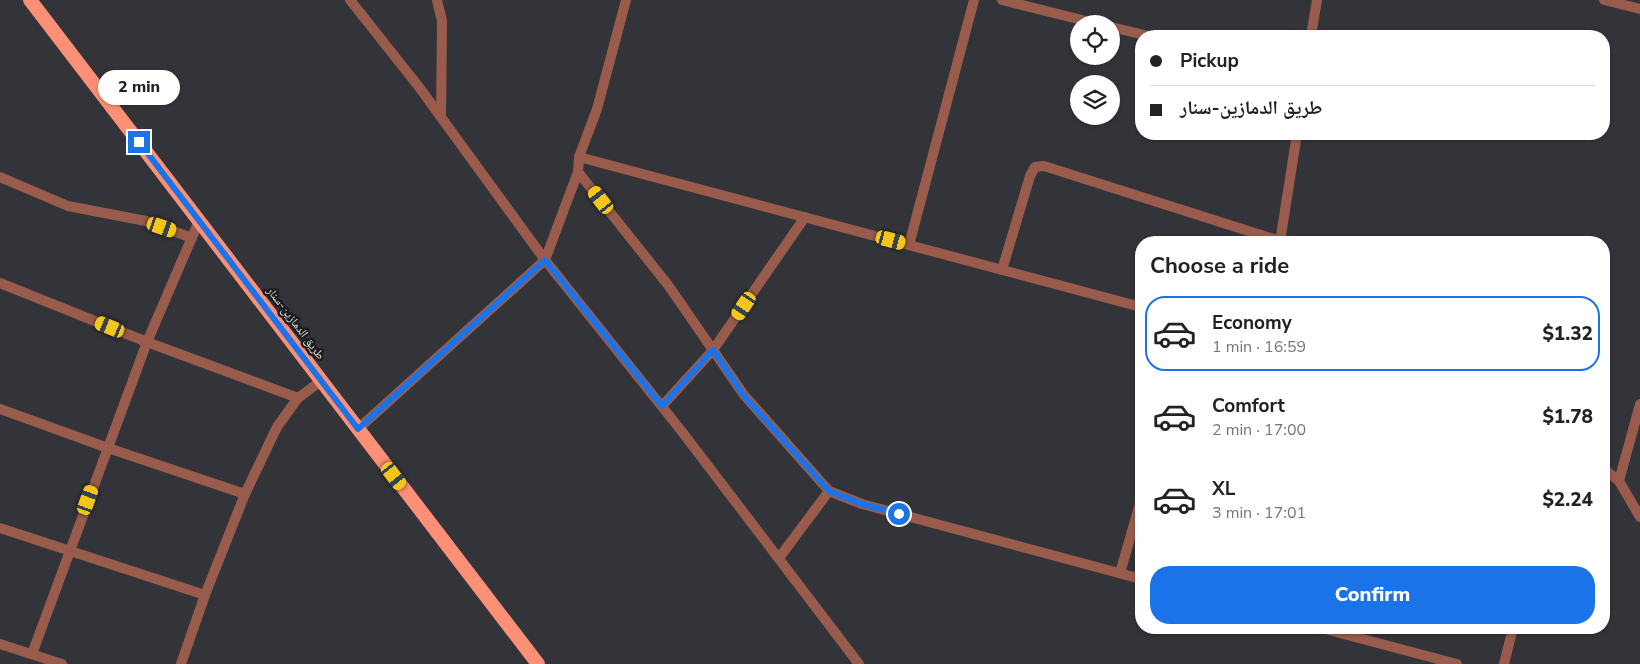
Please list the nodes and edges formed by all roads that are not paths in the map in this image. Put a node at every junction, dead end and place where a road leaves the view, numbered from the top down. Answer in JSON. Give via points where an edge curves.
{"nodes":[{"id":1,"x":30,"y":0,"type":"edge"},
{"id":2,"x":350,"y":0,"type":"edge"},
{"id":3,"x":437,"y":0,"type":"edge"},
{"id":4,"x":626,"y":0,"type":"edge"},
{"id":5,"x":974,"y":0,"type":"edge"},
{"id":6,"x":1002,"y":0,"type":"edge"},
{"id":7,"x":1317,"y":0,"type":"edge"},
{"id":8,"x":1604,"y":0,"type":"edge"},
{"id":9,"x":1640,"y":9,"type":"edge"},
{"id":10,"x":1070,"y":17,"type":"edge"},
{"id":11,"x":1120,"y":29,"type":"edge"},
{"id":12,"x":1312,"y":30,"type":"edge"},
{"id":13,"x":1135,"y":33,"type":"edge"},
{"id":14,"x":441,"y":117,"type":"junction"},
{"id":15,"x":1296,"y":140,"type":"edge"},
{"id":16,"x":579,"y":158,"type":"junction"},
{"id":17,"x":578,"y":172,"type":"junction"},
{"id":18,"x":1,"y":179,"type":"edge"},
{"id":19,"x":804,"y":217,"type":"junction"},
{"id":20,"x":199,"y":222,"type":"junction"},
{"id":21,"x":1261,"y":236,"type":"edge"},
{"id":22,"x":1281,"y":236,"type":"edge"},
{"id":23,"x":192,"y":238,"type":"junction"},
{"id":24,"x":909,"y":245,"type":"junction"},
{"id":25,"x":545,"y":260,"type":"junction"},
{"id":26,"x":1002,"y":270,"type":"junction"},
{"id":27,"x":0,"y":283,"type":"edge"},
{"id":28,"x":1135,"y":305,"type":"edge"},
{"id":29,"x":147,"y":342,"type":"junction"},
{"id":30,"x":713,"y":350,"type":"junction"},
{"id":31,"x":321,"y":381,"type":"junction"},
{"id":32,"x":298,"y":398,"type":"junction"},
{"id":33,"x":1640,"y":404,"type":"edge"},
{"id":34,"x":662,"y":406,"type":"junction"},
{"id":35,"x":0,"y":409,"type":"edge"},
{"id":36,"x":358,"y":429,"type":"junction"},
{"id":37,"x":108,"y":448,"type":"junction"},
{"id":38,"x":1610,"y":474,"type":"edge"},
{"id":39,"x":1619,"y":481,"type":"junction"},
{"id":40,"x":829,"y":491,"type":"junction"},
{"id":41,"x":245,"y":494,"type":"junction"},
{"id":42,"x":1640,"y":517,"type":"edge"},
{"id":43,"x":1135,"y":521,"type":"edge"},
{"id":44,"x":0,"y":528,"type":"edge"},
{"id":45,"x":69,"y":551,"type":"junction"},
{"id":46,"x":779,"y":558,"type":"junction"},
{"id":47,"x":1120,"y":574,"type":"junction"},
{"id":48,"x":1135,"y":578,"type":"edge"},
{"id":49,"x":205,"y":595,"type":"junction"},
{"id":50,"x":1344,"y":634,"type":"edge"},
{"id":51,"x":1512,"y":634,"type":"edge"},
{"id":52,"x":0,"y":644,"type":"edge"},
{"id":53,"x":32,"y":654,"type":"junction"},
{"id":54,"x":62,"y":664,"type":"edge"},
{"id":55,"x":180,"y":664,"type":"edge"},
{"id":56,"x":538,"y":664,"type":"edge"},
{"id":57,"x":859,"y":664,"type":"edge"},
{"id":58,"x":1457,"y":664,"type":"edge"},
{"id":59,"x":1504,"y":664,"type":"edge"}],
"edges":[{"from":1,"to":20,"type":"highway","name":"طريق الدمازين-سنار"},
{"from":2,"to":14,"type":"street"},
{"from":3,"to":14,"type":"street","via":[[442,21]]},
{"from":4,"to":16,"type":"street","via":[[597,109]]},
{"from":5,"to":24,"type":"street"},
{"from":6,"to":10,"type":"street"},
{"from":7,"to":12,"type":"street"},
{"from":8,"to":9,"type":"street"},
{"from":11,"to":13,"type":"street"},
{"from":14,"to":25,"type":"street"},
{"from":15,"to":22,"type":"street"},
{"from":16,"to":17,"type":"street"},
{"from":16,"to":19,"type":"street"},
{"from":17,"to":25,"type":"street"},
{"from":17,"to":30,"type":"street","via":[[668,285]]},
{"from":18,"to":23,"type":"street","via":[[68,206],[146,221]]},
{"from":19,"to":24,"type":"street"},
{"from":19,"to":30,"type":"street"},
{"from":20,"to":23,"type":"street"},
{"from":20,"to":31,"type":"highway","name":"طريق الدمازين-سنار"},
{"from":21,"to":26,"type":"street","via":[[1044,166],[1034,168],[1030,176]]},
{"from":23,"to":29,"type":"street"},
{"from":24,"to":26,"type":"street"},
{"from":25,"to":34,"type":"street"},
{"from":25,"to":36,"type":"street"},
{"from":26,"to":28,"type":"street"},
{"from":27,"to":29,"type":"street"},
{"from":29,"to":32,"type":"street"},
{"from":29,"to":37,"type":"street"},
{"from":30,"to":34,"type":"street"},
{"from":30,"to":40,"type":"street","via":[[744,396]]},
{"from":31,"to":32,"type":"street"},
{"from":31,"to":36,"type":"highway","name":"طريق الدمازين-سنار"},
{"from":32,"to":41,"type":"street","via":[[276,426]]},
{"from":33,"to":39,"type":"street"},
{"from":34,"to":46,"type":"street"},
{"from":35,"to":37,"type":"street"},
{"from":36,"to":56,"type":"highway","name":"طريق الدمازين-سنار"},
{"from":37,"to":41,"type":"street"},
{"from":37,"to":45,"type":"street"},
{"from":38,"to":39,"type":"street"},
{"from":39,"to":42,"type":"street"},
{"from":40,"to":46,"type":"street"},
{"from":40,"to":47,"type":"street","via":[[862,504]]},
{"from":41,"to":49,"type":"street"},
{"from":43,"to":47,"type":"street"},
{"from":44,"to":45,"type":"street"},
{"from":45,"to":49,"type":"street"},
{"from":45,"to":53,"type":"street"},
{"from":46,"to":57,"type":"street"},
{"from":47,"to":48,"type":"street"},
{"from":49,"to":55,"type":"street"},
{"from":50,"to":58,"type":"street"},
{"from":51,"to":59,"type":"street"},
{"from":52,"to":53,"type":"street"},
{"from":53,"to":54,"type":"street"}]}
